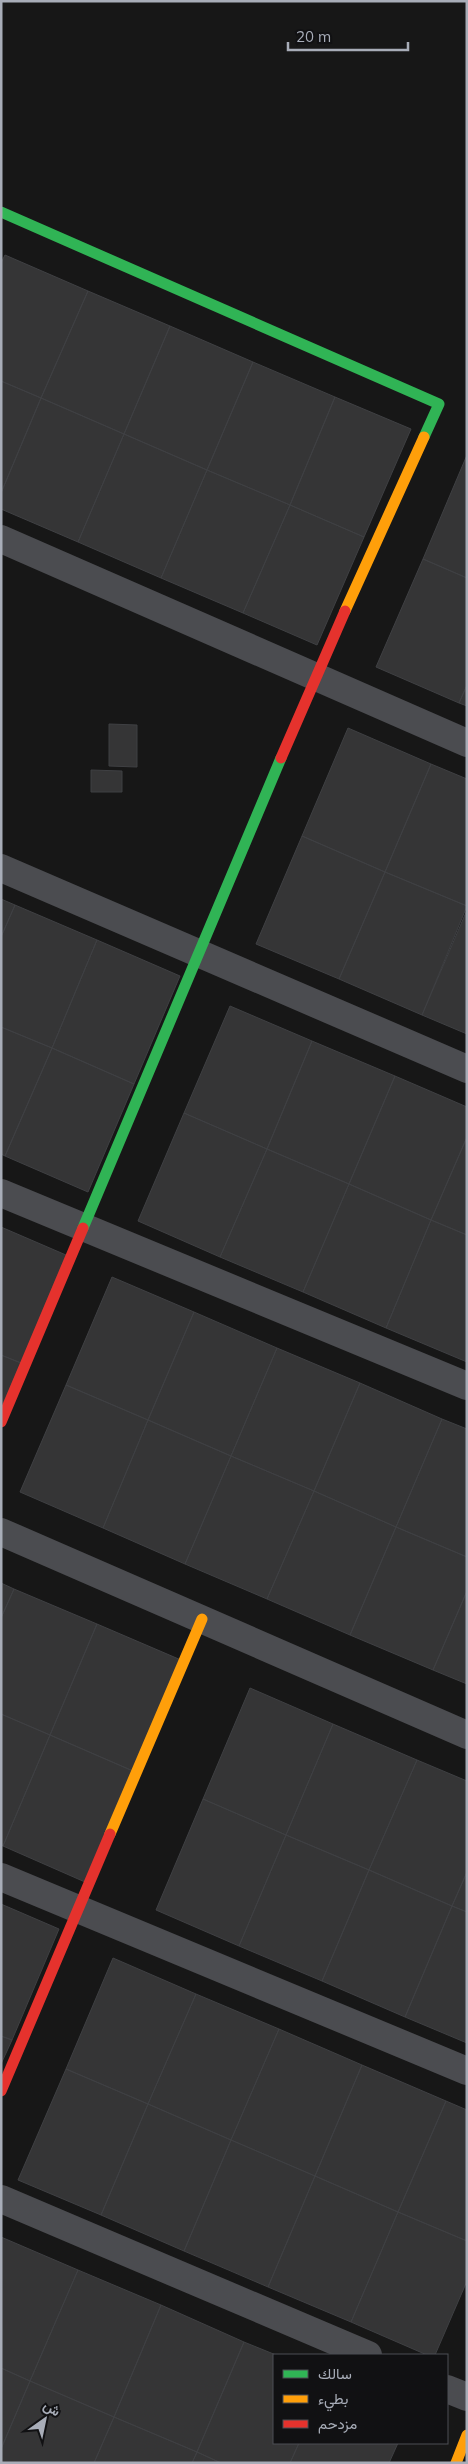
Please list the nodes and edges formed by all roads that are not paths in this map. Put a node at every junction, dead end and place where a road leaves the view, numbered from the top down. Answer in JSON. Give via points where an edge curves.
{"nodes":[{"id":1,"x":1,"y":212,"type":"edge"},
{"id":2,"x":1,"y":539,"type":"edge"},
{"id":3,"x":315,"y":678,"type":"junction"},
{"id":4,"x":467,"y":743,"type":"edge"},
{"id":5,"x":1,"y":868,"type":"edge"},
{"id":6,"x":198,"y":954,"type":"junction"},
{"id":7,"x":467,"y":1069,"type":"edge"},
{"id":8,"x":1,"y":1193,"type":"edge"},
{"id":9,"x":84,"y":1229,"type":"junction"},
{"id":10,"x":467,"y":1386,"type":"edge"},
{"id":11,"x":1,"y":1422,"type":"edge"},
{"id":12,"x":1,"y":1532,"type":"edge"},
{"id":13,"x":202,"y":1619,"type":"junction"},
{"id":14,"x":467,"y":1735,"type":"edge"},
{"id":15,"x":1,"y":1877,"type":"edge"},
{"id":16,"x":79,"y":1911,"type":"junction"},
{"id":17,"x":467,"y":2071,"type":"edge"},
{"id":18,"x":1,"y":2091,"type":"edge"},
{"id":19,"x":1,"y":2199,"type":"edge"},
{"id":20,"x":366,"y":2354,"type":"edge"},
{"id":21,"x":448,"y":2389,"type":"edge"},
{"id":22,"x":467,"y":2398,"type":"edge"},
{"id":23,"x":467,"y":2435,"type":"edge"},
{"id":24,"x":456,"y":2463,"type":"edge"}],
"edges":[{"from":1,"to":3,"type":"street","via":[[438,404]]},
{"from":2,"to":3,"type":"street"},
{"from":3,"to":4,"type":"street"},
{"from":3,"to":6,"type":"street"},
{"from":5,"to":6,"type":"street"},
{"from":6,"to":7,"type":"street"},
{"from":6,"to":9,"type":"street"},
{"from":8,"to":9,"type":"street"},
{"from":9,"to":10,"type":"street"},
{"from":9,"to":11,"type":"street"},
{"from":12,"to":13,"type":"street"},
{"from":13,"to":14,"type":"street"},
{"from":13,"to":16,"type":"street"},
{"from":15,"to":16,"type":"street"},
{"from":16,"to":17,"type":"street"},
{"from":16,"to":18,"type":"street"},
{"from":19,"to":20,"type":"street"},
{"from":21,"to":22,"type":"street"},
{"from":23,"to":24,"type":"street"}]}
